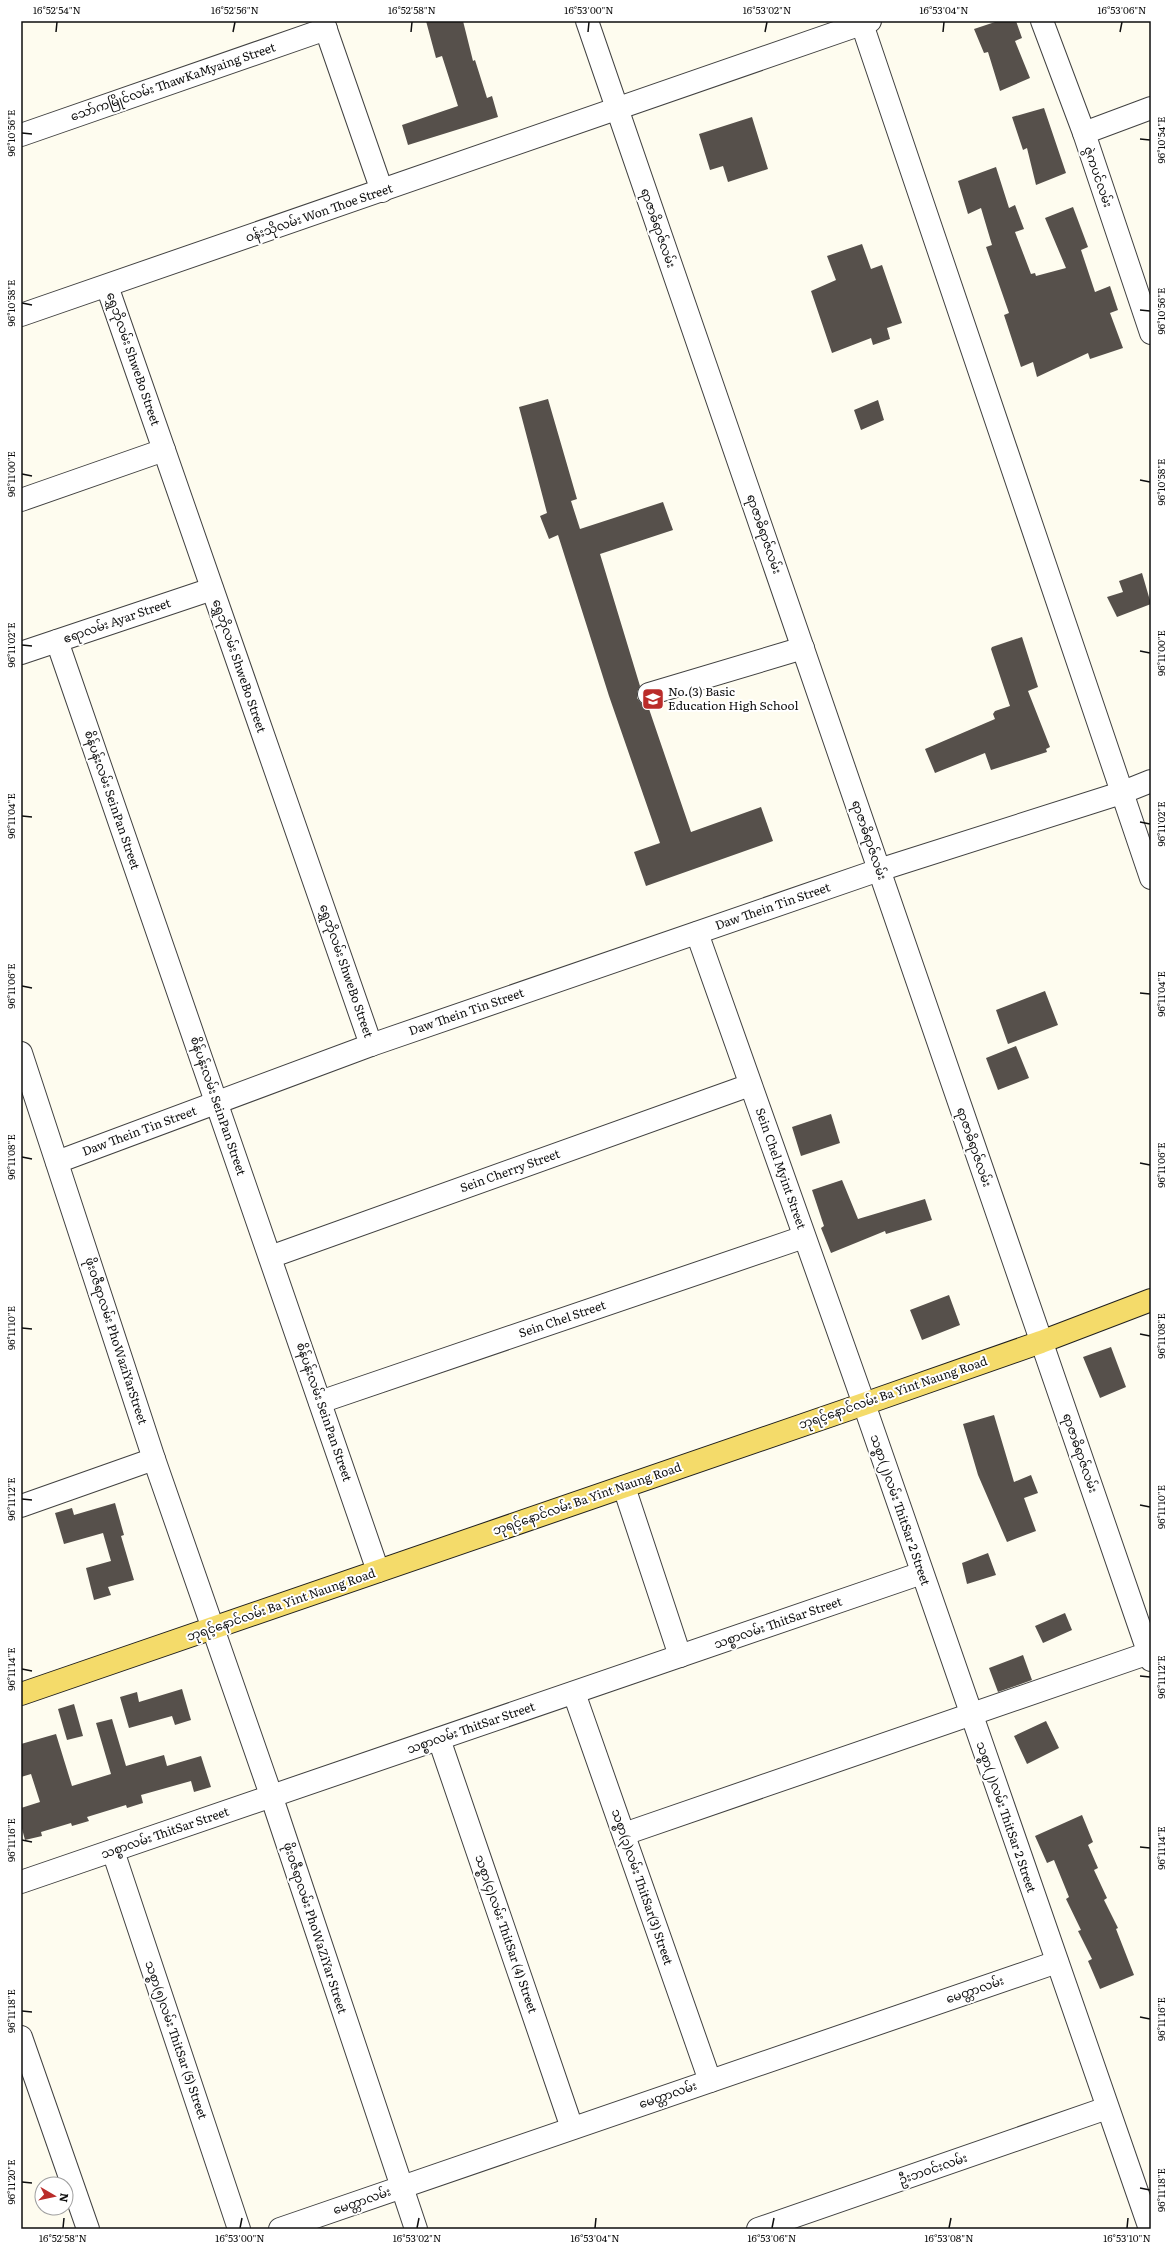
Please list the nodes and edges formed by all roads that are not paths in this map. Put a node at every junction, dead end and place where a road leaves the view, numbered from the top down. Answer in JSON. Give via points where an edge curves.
{"nodes":[{"id":1,"x":587,"y":21,"type":"edge"},
{"id":2,"x":1042,"y":21,"type":"edge"},
{"id":3,"x":865,"y":22,"type":"edge"},
{"id":4,"x":324,"y":25,"type":"edge"},
{"id":5,"x":1151,"y":108,"type":"edge"},
{"id":6,"x":618,"y":110,"type":"junction"},
{"id":7,"x":1084,"y":132,"type":"junction"},
{"id":8,"x":21,"y":135,"type":"edge"},
{"id":9,"x":382,"y":191,"type":"junction"},
{"id":10,"x":107,"y":286,"type":"junction"},
{"id":11,"x":21,"y":315,"type":"edge"},
{"id":12,"x":1151,"y":333,"type":"edge"},
{"id":13,"x":164,"y":450,"type":"junction"},
{"id":14,"x":21,"y":500,"type":"edge"},
{"id":15,"x":212,"y":589,"type":"junction"},
{"id":16,"x":57,"y":641,"type":"junction"},
{"id":17,"x":803,"y":648,"type":"junction"},
{"id":18,"x":21,"y":653,"type":"edge"},
{"id":19,"x":650,"y":694,"type":"dead end"},
{"id":20,"x":1151,"y":781,"type":"edge"},
{"id":21,"x":1121,"y":793,"type":"junction"},
{"id":22,"x":879,"y":870,"type":"junction"},
{"id":23,"x":1151,"y":878,"type":"edge"},
{"id":24,"x":697,"y":933,"type":"junction"},
{"id":25,"x":371,"y":1045,"type":"junction"},
{"id":26,"x":21,"y":1053,"type":"edge"},
{"id":27,"x":750,"y":1085,"type":"junction"},
{"id":28,"x":217,"y":1103,"type":"junction"},
{"id":29,"x":57,"y":1162,"type":"junction"},
{"id":30,"x":804,"y":1237,"type":"junction"},
{"id":31,"x":270,"y":1257,"type":"junction"},
{"id":32,"x":1151,"y":1300,"type":"edge"},
{"id":33,"x":1041,"y":1342,"type":"junction"},
{"id":34,"x":320,"y":1402,"type":"junction"},
{"id":35,"x":864,"y":1404,"type":"junction"},
{"id":36,"x":154,"y":1459,"type":"junction"},
{"id":37,"x":624,"y":1486,"type":"junction"},
{"id":38,"x":21,"y":1506,"type":"edge"},
{"id":39,"x":378,"y":1571,"type":"junction"},
{"id":40,"x":922,"y":1573,"type":"junction"},
{"id":41,"x":213,"y":1628,"type":"junction"},
{"id":42,"x":680,"y":1656,"type":"junction"},
{"id":43,"x":1150,"y":1656,"type":"edge"},
{"id":44,"x":574,"y":1693,"type":"junction"},
{"id":45,"x":21,"y":1694,"type":"edge"},
{"id":46,"x":971,"y":1714,"type":"junction"},
{"id":47,"x":439,"y":1739,"type":"junction"},
{"id":48,"x":271,"y":1795,"type":"junction"},
{"id":49,"x":624,"y":1834,"type":"junction"},
{"id":50,"x":113,"y":1851,"type":"junction"},
{"id":51,"x":21,"y":1882,"type":"edge"},
{"id":52,"x":1057,"y":1962,"type":"junction"},
{"id":53,"x":21,"y":2037,"type":"edge"},
{"id":54,"x":710,"y":2081,"type":"junction"},
{"id":55,"x":1107,"y":2108,"type":"junction"},
{"id":56,"x":572,"y":2128,"type":"junction"},
{"id":57,"x":401,"y":2187,"type":"junction"},
{"id":58,"x":88,"y":2229,"type":"edge"},
{"id":59,"x":239,"y":2229,"type":"edge"},
{"id":60,"x":280,"y":2229,"type":"edge"},
{"id":61,"x":416,"y":2229,"type":"edge"},
{"id":62,"x":758,"y":2229,"type":"edge"},
{"id":63,"x":1150,"y":2229,"type":"edge"}],
"edges":[{"from":1,"to":6,"type":"street","name":"ရာဇာဓိရာဇ်လမ်း"},
{"from":2,"to":7,"type":"street","name":"ဇွဲကပင်လမ်း"},
{"from":3,"to":6,"type":"street","name":"ဝန်းသိုလမ်း Won Thoe Street"},
{"from":3,"to":21,"type":"street"},
{"from":4,"to":8,"type":"street","name":"သော်ကမြိုင်လမ်း ThawKaMyaing Street"},
{"from":4,"to":9,"type":"street"},
{"from":5,"to":7,"type":"street"},
{"from":6,"to":9,"type":"street","name":"ဝန်းသိုလမ်း Won Thoe Street"},
{"from":6,"to":17,"type":"street","name":"ရာဇာဓိရာဇ်လမ်း"},
{"from":7,"to":12,"type":"street","name":"ဇွဲကပင်လမ်း"},
{"from":9,"to":10,"type":"street","name":"ဝန်းသိုလမ်း Won Thoe Street"},
{"from":10,"to":11,"type":"street","name":"ဝန်းသိုလမ်း Won Thoe Street"},
{"from":10,"to":13,"type":"street","name":"ရွှေဘိုလမ်း ShweBo Street"},
{"from":13,"to":14,"type":"street"},
{"from":13,"to":15,"type":"street","name":"ရွှေဘိုလမ်း ShweBo Street"},
{"from":15,"to":16,"type":"street","name":"ဧရာလမ်း Ayar Street"},
{"from":15,"to":25,"type":"street","name":"ရွှေဘိုလမ်း ShweBo Street"},
{"from":16,"to":18,"type":"street","name":"ဧရာလမ်း Ayar Street"},
{"from":16,"to":28,"type":"street","name":"စိန်ပန်းလမ်း SeinPan Street"},
{"from":17,"to":19,"type":"street"},
{"from":17,"to":22,"type":"street","name":"ရာဇာဓိရာဇ်လမ်း"},
{"from":20,"to":21,"type":"street","name":"Daw Thein Tin Street"},
{"from":21,"to":22,"type":"street","name":"Daw Thein Tin Street"},
{"from":21,"to":23,"type":"street"},
{"from":22,"to":24,"type":"street","name":"Daw Thein Tin Street"},
{"from":22,"to":33,"type":"street","name":"ရာဇာဓိရာဇ်လမ်း"},
{"from":24,"to":25,"type":"street","name":"Daw Thein Tin Street"},
{"from":24,"to":27,"type":"street","name":"Sein Chel Myint Street"},
{"from":25,"to":28,"type":"street","name":"Daw Thein Tin Street"},
{"from":26,"to":29,"type":"street","name":"ဖိုးဝဇီရာလမ်း PhoWaziYarStreet"},
{"from":27,"to":30,"type":"street","name":"Sein Chel Myint Street"},
{"from":27,"to":31,"type":"street","name":"Sein Cherry Street"},
{"from":28,"to":29,"type":"street","name":"Daw Thein Tin Street"},
{"from":28,"to":31,"type":"street","name":"စိန်ပန်းလမ်း SeinPan Street"},
{"from":29,"to":36,"type":"street","name":"ဖိုးဝဇီရာလမ်း PhoWaziYarStreet"},
{"from":30,"to":34,"type":"street","name":"Sein Chel Street"},
{"from":30,"to":35,"type":"street","name":"Sein Chel Myint Street"},
{"from":31,"to":34,"type":"street","name":"စိန်ပန်းလမ်း SeinPan Street"},
{"from":32,"to":33,"type":"main road","name":"ဘုရင့်နောင်လမ်း Ba Yint Naung Road"},
{"from":33,"to":35,"type":"main road","name":"ဘုရင့်နောင်လမ်း Ba Yint Naung Road"},
{"from":33,"to":43,"type":"street","name":"ရာဇာဓိရာဇ်လမ်း"},
{"from":34,"to":39,"type":"street","name":"စိန်ပန်းလမ်း SeinPan Street"},
{"from":35,"to":37,"type":"main road","name":"ဘုရင့်နောင်လမ်း Ba Yint Naung Road"},
{"from":35,"to":40,"type":"street","name":"သစ္စာ(၂)လမ်း ThitSar 2 Street"},
{"from":36,"to":38,"type":"street"},
{"from":36,"to":41,"type":"street","name":"ဖိုးဝဇီရာလမ်း PhoWaziYarStreet"},
{"from":37,"to":39,"type":"main road","name":"ဘုရင့်နောင်လမ်း Ba Yint Naung Road"},
{"from":37,"to":42,"type":"street"},
{"from":39,"to":41,"type":"main road","name":"ဘုရင့်နောင်လမ်း Ba Yint Naung Road"},
{"from":40,"to":42,"type":"street","name":"သစ္စာလမ်း ThitSar Street"},
{"from":40,"to":46,"type":"street","name":"သစ္စာ(၂)လမ်း ThitSar 2 Street"},
{"from":41,"to":45,"type":"main road","name":"ဘုရင့်နောင်လမ်း Ba Yint Naung Road"},
{"from":41,"to":48,"type":"street","name":"ဖိုးဝဇီရာလမ်း PhoWaZiYar Street"},
{"from":42,"to":44,"type":"street","name":"သစ္စာလမ်း ThitSar Street"},
{"from":43,"to":46,"type":"street"},
{"from":44,"to":47,"type":"street","name":"သစ္စာလမ်း ThitSar Street"},
{"from":44,"to":49,"type":"street","name":"သစ္စာ(၃)လမ်း ThitSar(3) Street"},
{"from":46,"to":49,"type":"street"},
{"from":46,"to":52,"type":"street","name":"သစ္စာ(၂)လမ်း ThitSar 2 Street"},
{"from":47,"to":48,"type":"street","name":"သစ္စာလမ်း ThitSar Street"},
{"from":47,"to":56,"type":"street","name":"သစ္စာ(၄)လမ်း ThitSar (4) Street"},
{"from":48,"to":50,"type":"street","name":"သစ္စာလမ်း ThitSar Street"},
{"from":48,"to":57,"type":"street","name":"ဖိုးဝဇီရာလမ်း PhoWaZiYar Street"},
{"from":49,"to":54,"type":"street","name":"သစ္စာ(၃)လမ်း ThitSar(3) Street"},
{"from":50,"to":51,"type":"street","name":"သစ္စာလမ်း ThitSar Street"},
{"from":50,"to":59,"type":"street","name":"သစ္စာ(၅)လမ်း ThitSar (5) Street"},
{"from":52,"to":54,"type":"street","name":"မေတ္တာလမ်း"},
{"from":52,"to":55,"type":"street","name":"သစ္စာ(၂)လမ်း ThitSar 2 Street"},
{"from":53,"to":58,"type":"street"},
{"from":54,"to":56,"type":"street","name":"မေတ္တာလမ်း"},
{"from":55,"to":62,"type":"street","name":"ဦးဘဝင်းလမ်း"},
{"from":55,"to":63,"type":"street","name":"သစ္စာ(၂)လမ်း ThitSar 2 Street"},
{"from":56,"to":57,"type":"street","name":"မေတ္တာလမ်း"},
{"from":57,"to":60,"type":"street","name":"မေတ္တာလမ်း"},
{"from":57,"to":61,"type":"street","name":"ဖိုးဝဇီရာလမ်း PhoWaZiYar Street"}]}
